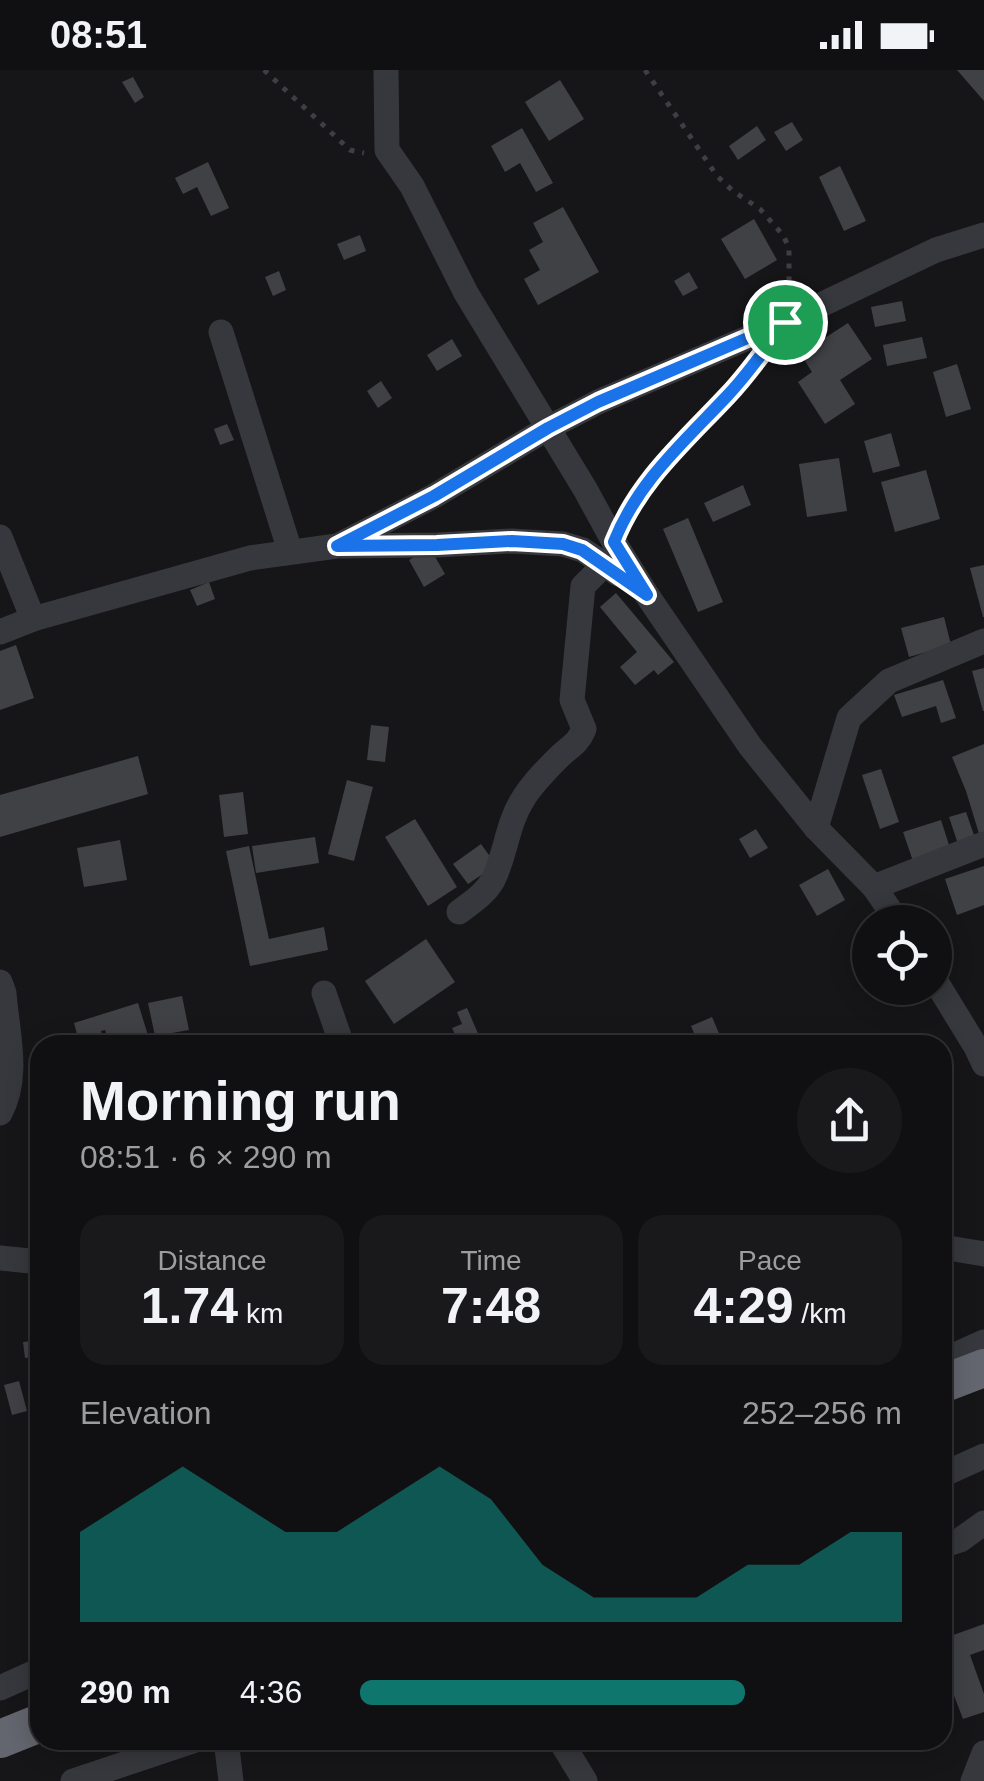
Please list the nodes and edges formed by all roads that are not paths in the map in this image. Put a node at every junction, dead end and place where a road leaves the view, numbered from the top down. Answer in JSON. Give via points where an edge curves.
{"nodes":[{"id":1,"x":386,"y":70,"type":"edge"},
{"id":2,"x":981,"y":242,"type":"edge"},
{"id":3,"x":220,"y":332,"type":"dead end"},
{"id":4,"x":548,"y":428,"type":"junction"},
{"id":5,"x":0,"y":537,"type":"edge"},
{"id":6,"x":337,"y":546,"type":"junction"},
{"id":7,"x":290,"y":552,"type":"junction"},
{"id":8,"x":610,"y":553,"type":"junction"},
{"id":9,"x":34,"y":619,"type":"junction"},
{"id":10,"x":0,"y":632,"type":"edge"},
{"id":11,"x":984,"y":641,"type":"edge"},
{"id":12,"x":816,"y":828,"type":"junction"},
{"id":13,"x":984,"y":844,"type":"edge"},
{"id":14,"x":874,"y":887,"type":"junction"},
{"id":15,"x":886,"y":905,"type":"edge"},
{"id":16,"x":458,"y":912,"type":"dead end"},
{"id":17,"x":0,"y":982,"type":"edge"},
{"id":18,"x":324,"y":993,"type":"dead end"},
{"id":19,"x":950,"y":1005,"type":"edge"},
{"id":20,"x":339,"y":1035,"type":"edge"},
{"id":21,"x":984,"y":1064,"type":"edge"},
{"id":22,"x":0,"y":1112,"type":"edge"},
{"id":23,"x":952,"y":1249,"type":"edge"},
{"id":24,"x":984,"y":1254,"type":"edge"},
{"id":25,"x":0,"y":1258,"type":"edge"},
{"id":26,"x":30,"y":1261,"type":"edge"},
{"id":27,"x":984,"y":1342,"type":"edge"},
{"id":28,"x":952,"y":1356,"type":"edge"},
{"id":29,"x":984,"y":1368,"type":"edge"},
{"id":30,"x":952,"y":1380,"type":"edge"},
{"id":31,"x":984,"y":1456,"type":"edge"},
{"id":32,"x":952,"y":1470,"type":"edge"},
{"id":33,"x":984,"y":1523,"type":"edge"},
{"id":34,"x":952,"y":1543,"type":"edge"},
{"id":35,"x":30,"y":1674,"type":"edge"},
{"id":36,"x":0,"y":1688,"type":"edge"},
{"id":37,"x":166,"y":1750,"type":"edge"},
{"id":38,"x":227,"y":1750,"type":"edge"},
{"id":39,"x":566,"y":1750,"type":"edge"},
{"id":40,"x":984,"y":1753,"type":"edge"},
{"id":41,"x":73,"y":1781,"type":"edge"},
{"id":42,"x":230,"y":1781,"type":"edge"},
{"id":43,"x":584,"y":1781,"type":"edge"},
{"id":44,"x":973,"y":1781,"type":"edge"}],
"edges":[{"from":1,"to":4,"type":"street","via":[[387,150]]},
{"from":2,"to":4,"type":"street","via":[[936,250]]},
{"from":3,"to":7,"type":"street"},
{"from":4,"to":6,"type":"street"},
{"from":4,"to":8,"type":"street"},
{"from":5,"to":9,"type":"street"},
{"from":6,"to":7,"type":"street"},
{"from":6,"to":8,"type":"street","via":[[540,542]]},
{"from":7,"to":9,"type":"street"},
{"from":8,"to":12,"type":"street"},
{"from":8,"to":16,"type":"street","via":[[583,586],[572,700],[584,729],[580,739],[524,796],[492,881]]},
{"from":9,"to":10,"type":"street"},
{"from":11,"to":12,"type":"street","via":[[889,681],[849,718]]},
{"from":12,"to":14,"type":"street"},
{"from":13,"to":14,"type":"street"},
{"from":14,"to":15,"type":"street"},
{"from":17,"to":22,"type":"street","via":[[12,1070]]},
{"from":18,"to":20,"type":"street"},
{"from":19,"to":21,"type":"street"},
{"from":23,"to":24,"type":"street"},
{"from":25,"to":26,"type":"street"},
{"from":27,"to":28,"type":"street"},
{"from":29,"to":30,"type":"highway"},
{"from":31,"to":32,"type":"street"},
{"from":33,"to":34,"type":"street"},
{"from":35,"to":36,"type":"street"},
{"from":37,"to":41,"type":"street"},
{"from":38,"to":42,"type":"street"},
{"from":39,"to":43,"type":"street"},
{"from":40,"to":44,"type":"street"}]}
